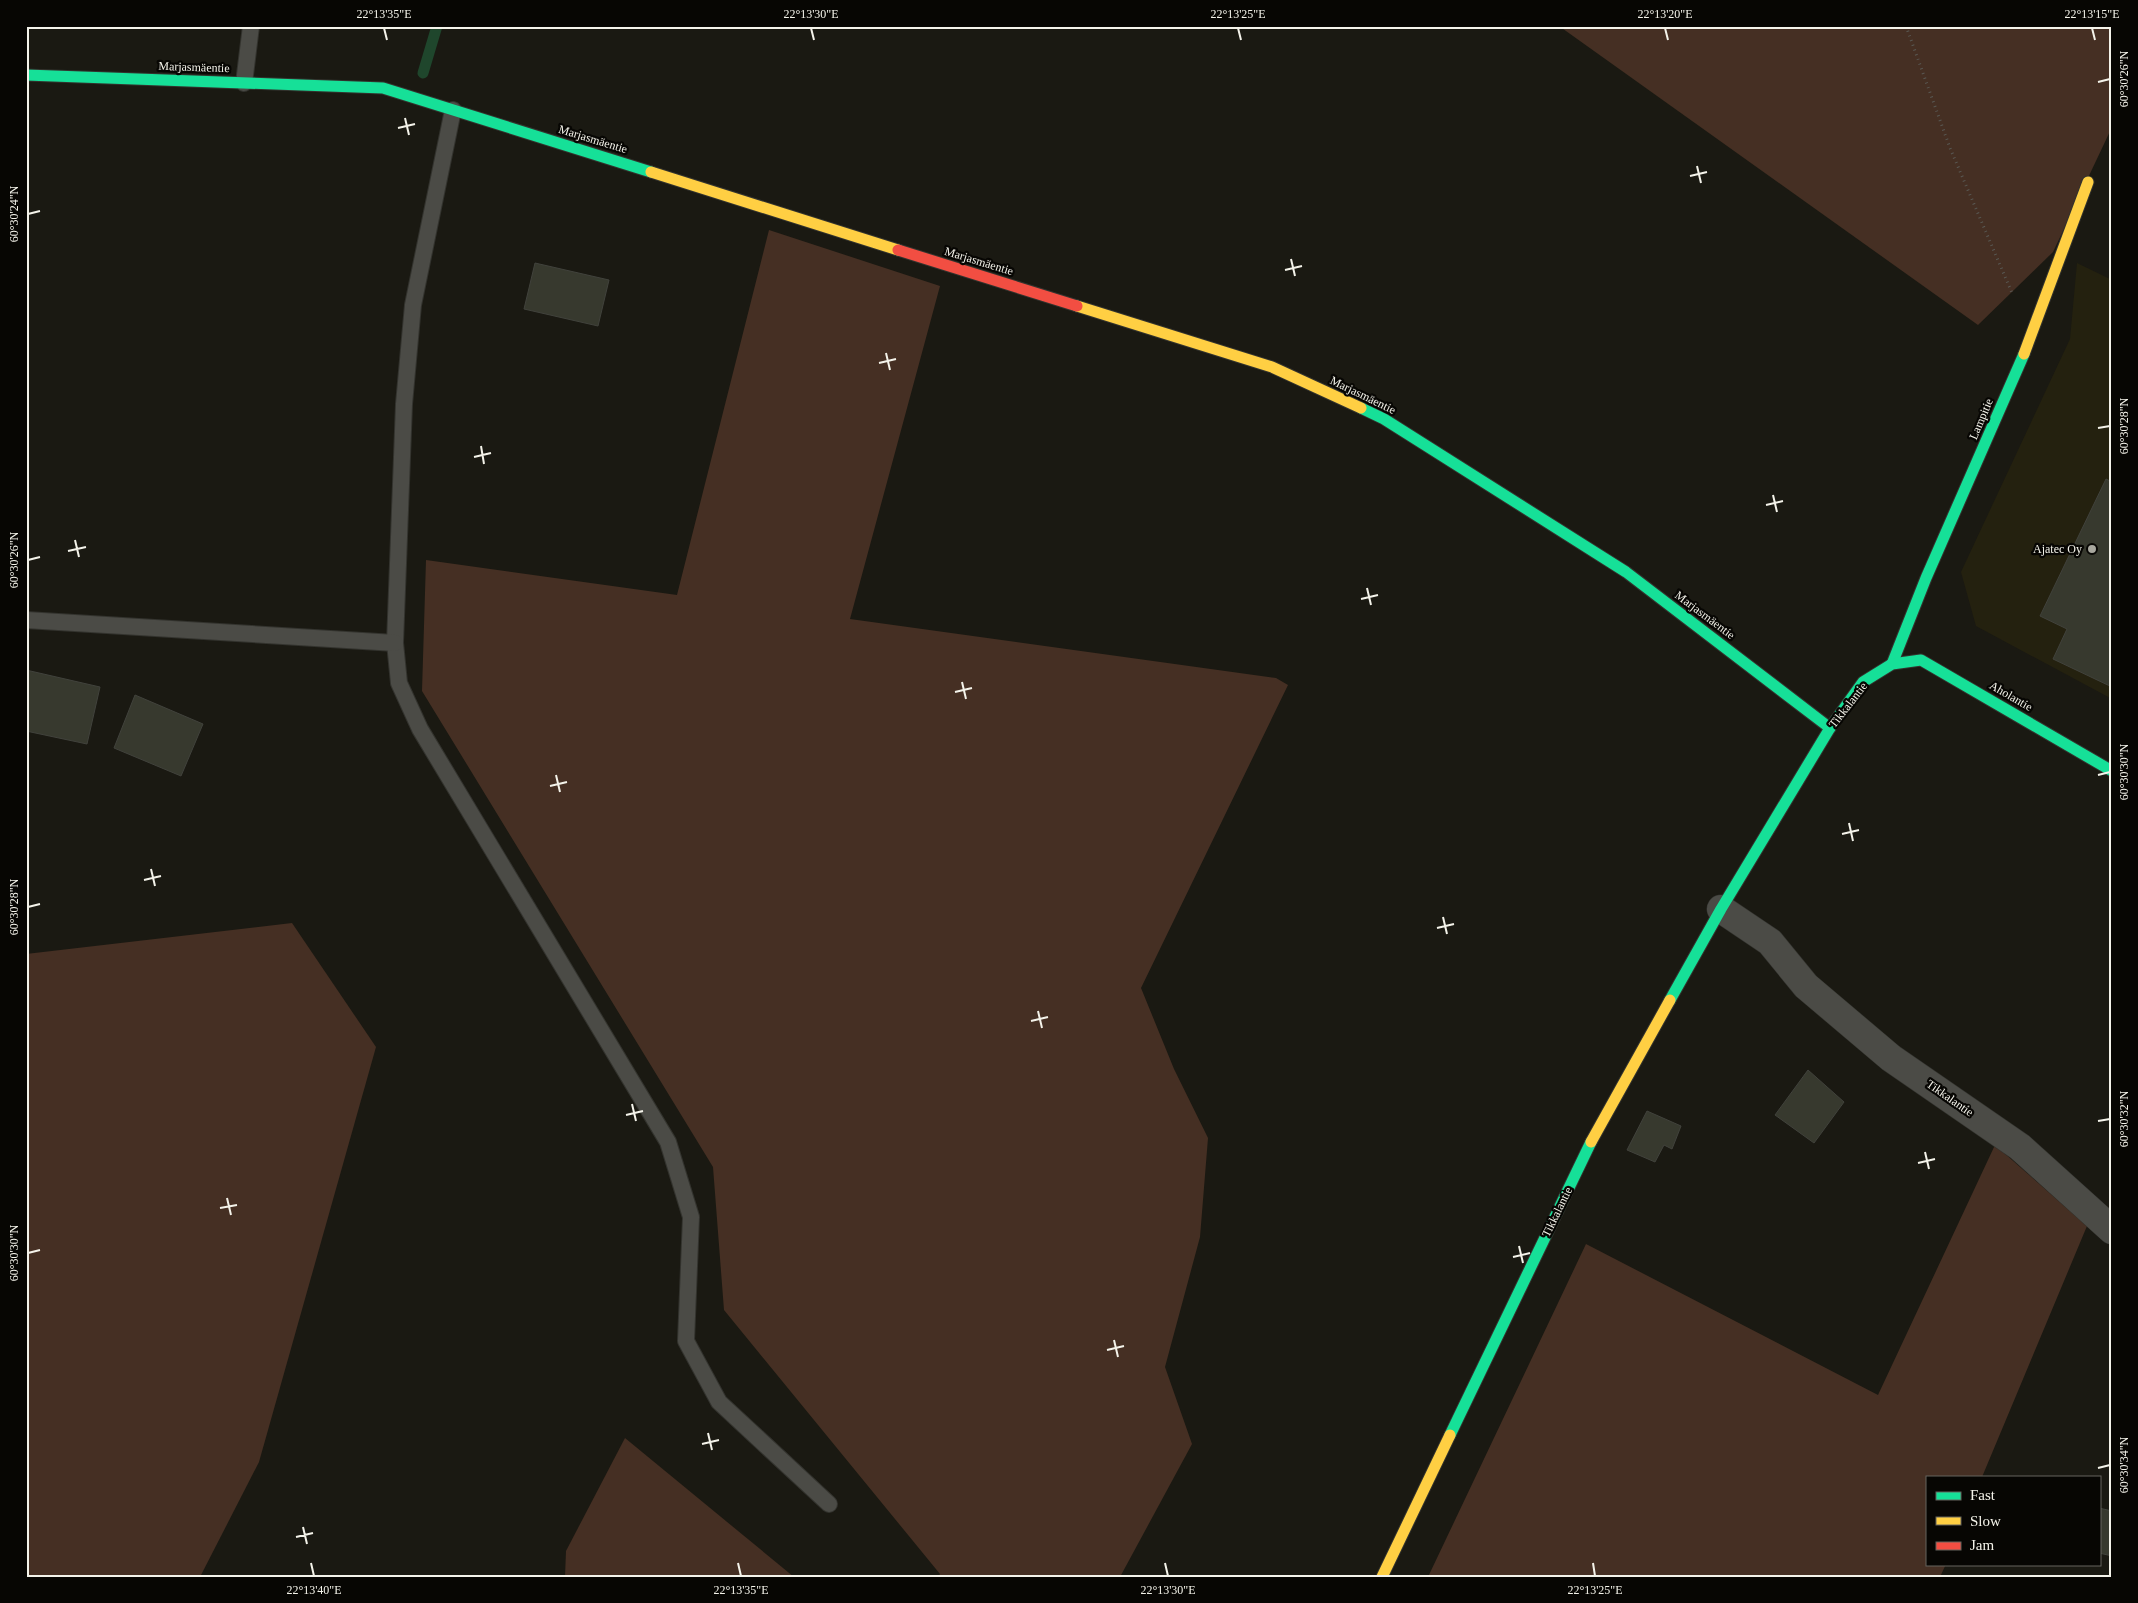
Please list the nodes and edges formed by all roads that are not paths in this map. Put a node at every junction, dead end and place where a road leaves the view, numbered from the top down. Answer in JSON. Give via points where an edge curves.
{"nodes":[{"id":1,"x":251,"y":26,"type":"edge"},
{"id":2,"x":26,"y":75,"type":"edge"},
{"id":3,"x":244,"y":83,"type":"junction"},
{"id":4,"x":453,"y":110,"type":"junction"},
{"id":5,"x":2088,"y":182,"type":"dead end"},
{"id":6,"x":26,"y":620,"type":"edge"},
{"id":7,"x":395,"y":644,"type":"junction"},
{"id":8,"x":1892,"y":664,"type":"junction"},
{"id":9,"x":1830,"y":728,"type":"junction"},
{"id":10,"x":2112,"y":771,"type":"edge"},
{"id":11,"x":1721,"y":909,"type":"junction"},
{"id":12,"x":2112,"y":1230,"type":"edge"},
{"id":13,"x":829,"y":1504,"type":"dead end"},
{"id":14,"x":1382,"y":1577,"type":"edge"}],
"edges":[{"from":1,"to":3,"type":"lane"},
{"from":2,"to":3,"type":"street","name":"Marjasmäentie"},
{"from":3,"to":4,"type":"street","name":"Marjasmäentie","via":[[382,88]]},
{"from":4,"to":7,"type":"lane","via":[[413,305],[404,404]]},
{"from":4,"to":9,"type":"street","name":"Marjasmäentie","via":[[1272,367],[1384,419],[1626,572]]},
{"from":5,"to":8,"type":"street","name":"Lampitie","via":[[2031,337]]},
{"from":6,"to":7,"type":"lane"},
{"from":7,"to":13,"type":"lane","via":[[399,683],[420,729],[668,1142],[692,1217],[686,1341],[719,1402]]},
{"from":8,"to":9,"type":"street","name":"Tikkalantie","via":[[1863,682]]},
{"from":8,"to":10,"type":"street","name":"Aholantie","via":[[1921,660]]},
{"from":9,"to":11,"type":"street","name":"Tikkalantie"},
{"from":11,"to":12,"type":"street","name":"Tikkalantie","via":[[1770,942],[1806,986],[1891,1058],[2020,1147]]},
{"from":11,"to":14,"type":"street","name":"Tikkalantie","via":[[1582,1160]]}]}
